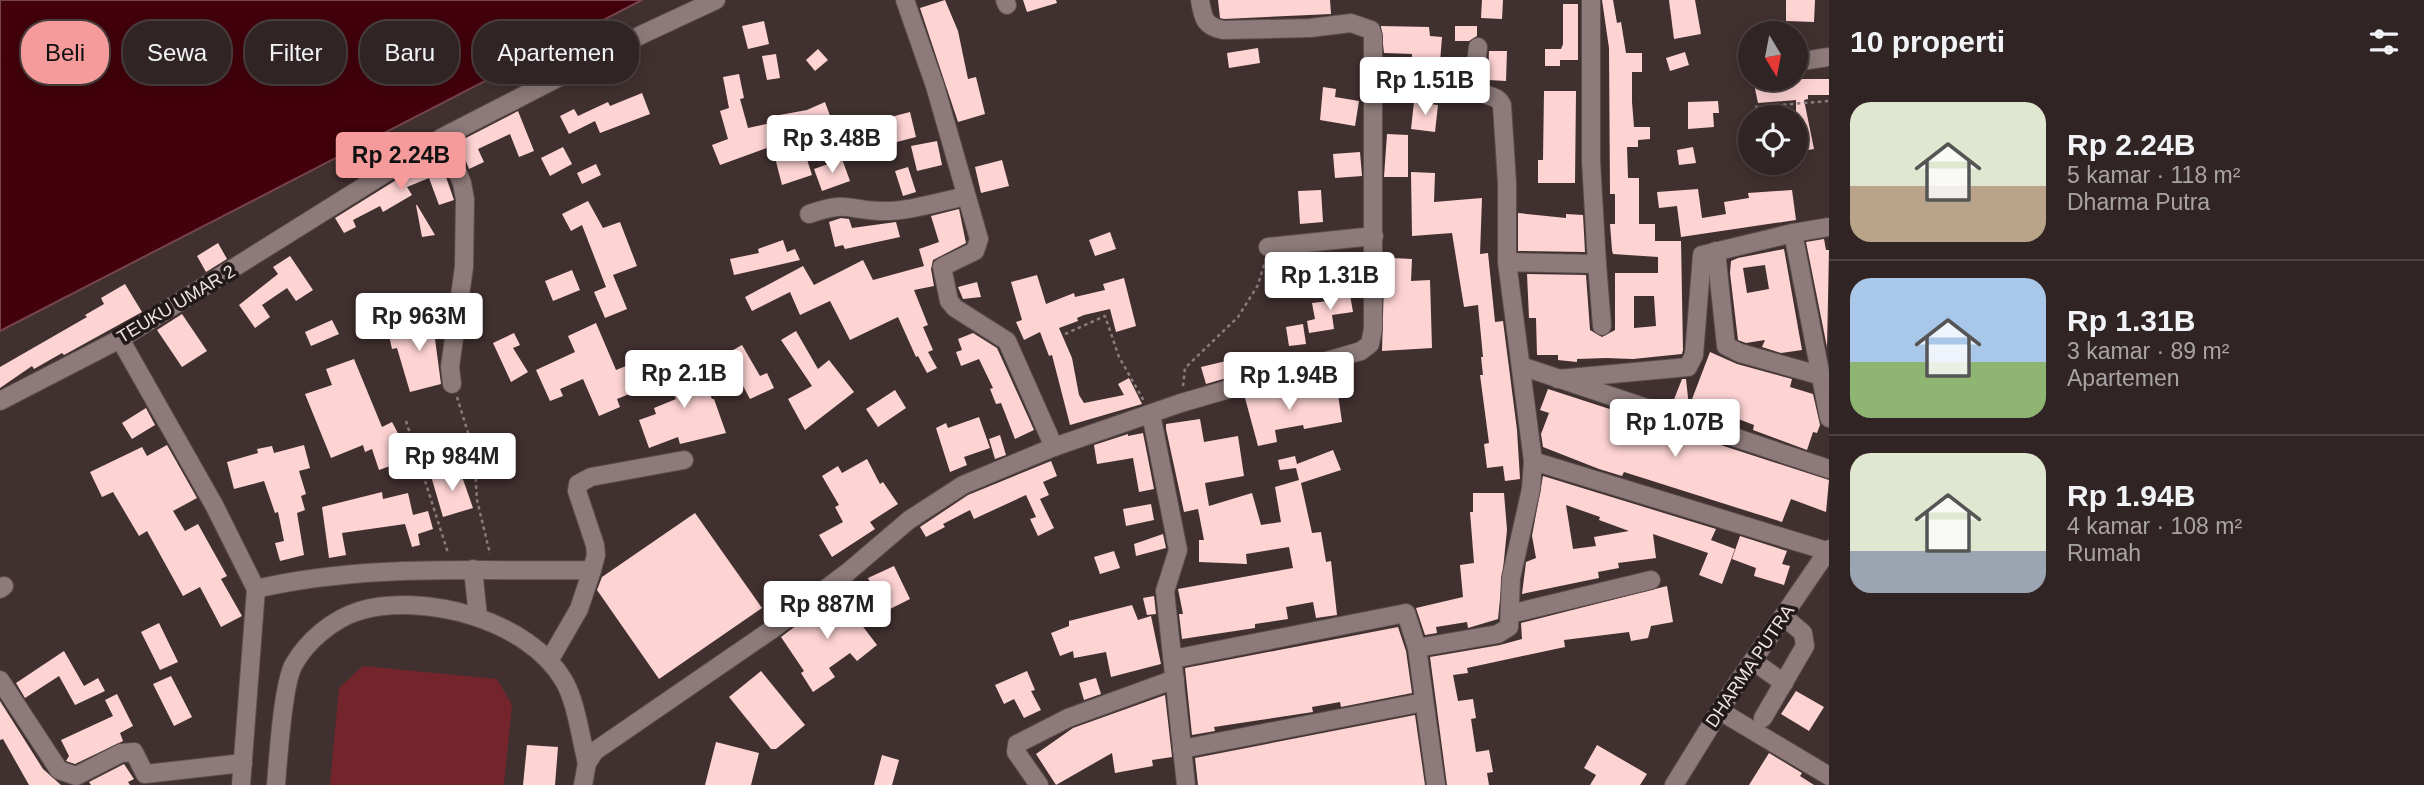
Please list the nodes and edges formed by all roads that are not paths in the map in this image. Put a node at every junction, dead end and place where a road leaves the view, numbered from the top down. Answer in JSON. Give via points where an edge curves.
{"nodes":[{"id":1,"x":716,"y":0,"type":"edge"},
{"id":2,"x":905,"y":0,"type":"edge"},
{"id":3,"x":1200,"y":0,"type":"edge"},
{"id":4,"x":1591,"y":0,"type":"edge"},
{"id":5,"x":1478,"y":47,"type":"dead end"},
{"id":6,"x":1829,"y":57,"type":"edge"},
{"id":7,"x":1808,"y":60,"type":"edge"},
{"id":8,"x":443,"y":137,"type":"junction"},
{"id":9,"x":966,"y":196,"type":"junction"},
{"id":10,"x":809,"y":214,"type":"dead end"},
{"id":11,"x":1829,"y":228,"type":"edge"},
{"id":12,"x":1793,"y":233,"type":"junction"},
{"id":13,"x":1374,"y":236,"type":"junction"},
{"id":14,"x":1269,"y":247,"type":"road end"},
{"id":15,"x":1716,"y":251,"type":"junction"},
{"id":16,"x":1507,"y":262,"type":"junction"},
{"id":17,"x":1597,"y":264,"type":"junction"},
{"id":18,"x":1602,"y":326,"type":"dead end"},
{"id":19,"x":120,"y":339,"type":"junction"},
{"id":20,"x":1521,"y":366,"type":"junction"},
{"id":21,"x":1822,"y":376,"type":"junction"},
{"id":22,"x":1558,"y":379,"type":"junction"},
{"id":23,"x":452,"y":384,"type":"road end"},
{"id":24,"x":0,"y":401,"type":"edge"},
{"id":25,"x":1151,"y":414,"type":"junction"},
{"id":26,"x":1829,"y":418,"type":"edge"},
{"id":27,"x":1055,"y":447,"type":"junction"},
{"id":28,"x":684,"y":460,"type":"dead end"},
{"id":29,"x":1533,"y":461,"type":"junction"},
{"id":30,"x":1829,"y":469,"type":"edge"},
{"id":31,"x":1828,"y":550,"type":"edge"},
{"id":32,"x":473,"y":569,"type":"junction"},
{"id":33,"x":592,"y":570,"type":"junction"},
{"id":34,"x":1651,"y":580,"type":"dead end"},
{"id":35,"x":256,"y":589,"type":"junction"},
{"id":36,"x":1510,"y":614,"type":"junction"},
{"id":37,"x":1783,"y":616,"type":"junction"},
{"id":38,"x":478,"y":617,"type":"junction"},
{"id":39,"x":1417,"y":648,"type":"junction"},
{"id":40,"x":1173,"y":659,"type":"junction"},
{"id":41,"x":548,"y":661,"type":"junction"},
{"id":42,"x":1753,"y":661,"type":"junction"},
{"id":43,"x":1175,"y":679,"type":"junction"},
{"id":44,"x":0,"y":680,"type":"edge"},
{"id":45,"x":1784,"y":683,"type":"junction"},
{"id":46,"x":1424,"y":702,"type":"junction"},
{"id":47,"x":1720,"y":711,"type":"junction"},
{"id":48,"x":1763,"y":718,"type":"dead end"},
{"id":49,"x":1182,"y":749,"type":"junction"},
{"id":50,"x":243,"y":763,"type":"junction"},
{"id":51,"x":587,"y":763,"type":"junction"},
{"id":52,"x":1829,"y":776,"type":"edge"},
{"id":53,"x":241,"y":785,"type":"edge"},
{"id":54,"x":275,"y":785,"type":"edge"},
{"id":55,"x":583,"y":785,"type":"edge"},
{"id":56,"x":1039,"y":785,"type":"edge"},
{"id":57,"x":1186,"y":785,"type":"edge"},
{"id":58,"x":1436,"y":785,"type":"edge"},
{"id":59,"x":1674,"y":785,"type":"edge"}],
"edges":[{"from":1,"to":8,"type":"street"},
{"from":2,"to":9,"type":"street"},
{"from":3,"to":13,"type":"street","via":[[1203,20],[1223,30],[1351,23],[1371,30]]},
{"from":4,"to":17,"type":"street","via":[[1591,161]]},
{"from":5,"to":16,"type":"street","via":[[1476,84],[1502,105]]},
{"from":6,"to":7,"type":"street"},
{"from":8,"to":19,"type":"street","name":"TEUKU UMAR 2"},
{"from":8,"to":23,"type":"street","via":[[465,199],[464,267],[450,366]]},
{"from":9,"to":10,"type":"street","via":[[878,211],[844,204]]},
{"from":9,"to":27,"type":"street","via":[[979,246],[942,267],[949,301],[1007,341]]},
{"from":11,"to":12,"type":"street"},
{"from":12,"to":15,"type":"street"},
{"from":12,"to":21,"type":"street"},
{"from":13,"to":14,"type":"street"},
{"from":13,"to":25,"type":"street","via":[[1370,344],[1361,351]]},
{"from":15,"to":21,"type":"street","via":[[1726,346]]},
{"from":15,"to":22,"type":"street","via":[[1701,258],[1694,355],[1688,367]]},
{"from":16,"to":17,"type":"street"},
{"from":16,"to":20,"type":"street"},
{"from":17,"to":18,"type":"street"},
{"from":19,"to":24,"type":"street","name":"TEUKU UMAR 2"},
{"from":19,"to":35,"type":"street"},
{"from":20,"to":22,"type":"street"},
{"from":20,"to":29,"type":"street"},
{"from":21,"to":26,"type":"street"},
{"from":22,"to":30,"type":"street"},
{"from":25,"to":27,"type":"street"},
{"from":25,"to":40,"type":"street","via":[[1178,551],[1165,584]]},
{"from":27,"to":51,"type":"street","via":[[944,496],[774,628],[595,751]]},
{"from":28,"to":33,"type":"street","via":[[591,477],[578,484],[596,555]]},
{"from":29,"to":31,"type":"street"},
{"from":29,"to":36,"type":"street","via":[[1512,570]]},
{"from":31,"to":37,"type":"street","name":"DHARMA PUTRA"},
{"from":32,"to":33,"type":"street"},
{"from":32,"to":35,"type":"street","via":[[298,579]]},
{"from":32,"to":38,"type":"street"},
{"from":33,"to":41,"type":"street","via":[[579,609]]},
{"from":34,"to":36,"type":"street"},
{"from":35,"to":50,"type":"street"},
{"from":36,"to":39,"type":"street","via":[[1509,627],[1498,634]]},
{"from":37,"to":42,"type":"street","name":"DHARMA PUTRA"},
{"from":37,"to":45,"type":"street","via":[[1802,633],[1805,646]]},
{"from":38,"to":41,"type":"street","via":[[512,630]]},
{"from":38,"to":54,"type":"street","via":[[392,605],[357,611],[317,635],[292,666]]},
{"from":39,"to":40,"type":"street","via":[[1410,618],[1402,612]]},
{"from":39,"to":46,"type":"street"},
{"from":40,"to":43,"type":"street"},
{"from":41,"to":51,"type":"street","via":[[565,682]]},
{"from":42,"to":45,"type":"street"},
{"from":42,"to":47,"type":"street","name":"DHARMA PUTRA"},
{"from":43,"to":49,"type":"street"},
{"from":43,"to":56,"type":"street","via":[[1068,718],[1017,744],[1016,752]]},
{"from":44,"to":50,"type":"street","via":[[59,770],[76,776],[121,753],[134,752],[145,774]]},
{"from":45,"to":48,"type":"street"},
{"from":46,"to":49,"type":"street"},
{"from":46,"to":58,"type":"street"},
{"from":47,"to":52,"type":"street"},
{"from":47,"to":59,"type":"street","name":"DHARMA PUTRA"},
{"from":49,"to":57,"type":"street"},
{"from":50,"to":53,"type":"street"},
{"from":51,"to":55,"type":"street"}]}
